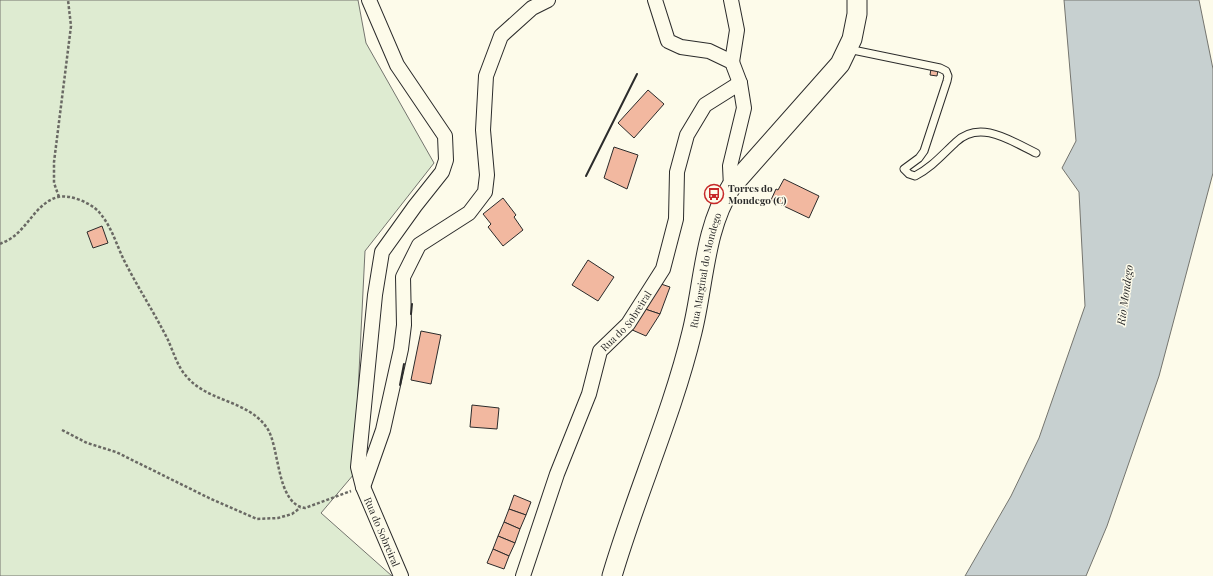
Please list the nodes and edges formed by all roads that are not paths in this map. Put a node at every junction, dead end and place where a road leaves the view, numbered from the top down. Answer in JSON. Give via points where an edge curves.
{"nodes":[{"id":1,"x":369,"y":0,"type":"edge"},
{"id":2,"x":548,"y":0,"type":"edge"},
{"id":3,"x":655,"y":0,"type":"edge"},
{"id":4,"x":731,"y":0,"type":"edge"},
{"id":5,"x":857,"y":0,"type":"edge"},
{"id":6,"x":848,"y":48,"type":"junction"},
{"id":7,"x":732,"y":62,"type":"junction"},
{"id":8,"x":740,"y":83,"type":"junction"},
{"id":9,"x":1036,"y":153,"type":"dead end"},
{"id":10,"x":732,"y":187,"type":"junction"},
{"id":11,"x":363,"y":487,"type":"junction"},
{"id":12,"x":401,"y":576,"type":"edge"},
{"id":13,"x":523,"y":576,"type":"edge"},
{"id":14,"x":612,"y":576,"type":"edge"}],
"edges":[{"from":1,"to":11,"type":"street","name":"Rua do Sobreiral","via":[[397,65],[446,136],[446,160],[442,172],[382,252],[375,295],[358,467]]},
{"from":2,"to":11,"type":"street","via":[[532,8],[501,36],[486,76],[483,130],[487,175],[485,192],[469,213],[419,245],[403,276],[404,325],[400,349],[383,430]]},
{"from":3,"to":7,"type":"street","via":[[668,40],[681,47],[709,51]]},
{"from":4,"to":7,"type":"street","via":[[737,30]]},
{"from":5,"to":6,"type":"main road","name":"Rua Marginal do Mondego","via":[[857,14]]},
{"from":6,"to":9,"type":"lane","via":[[946,71],[947,81],[929,139],[918,158],[904,169],[909,174],[915,176],[925,171],[958,140],[968,134],[984,131],[994,133]]},
{"from":6,"to":10,"type":"main road","name":"Rua Marginal do Mondego","via":[[840,64]]},
{"from":7,"to":8,"type":"street"},
{"from":8,"to":10,"type":"street","via":[[744,108],[730,166]]},
{"from":8,"to":13,"type":"street","name":"Rua do Sobreiral","via":[[705,105],[687,135],[677,172],[676,219],[663,269],[628,324],[600,351],[589,394],[557,474]]},
{"from":10,"to":14,"type":"main road","name":"Rua Marginal do Mondego","via":[[714,224],[693,332],[663,430]]},
{"from":11,"to":12,"type":"street","name":"Rua do Sobreiral"}]}
